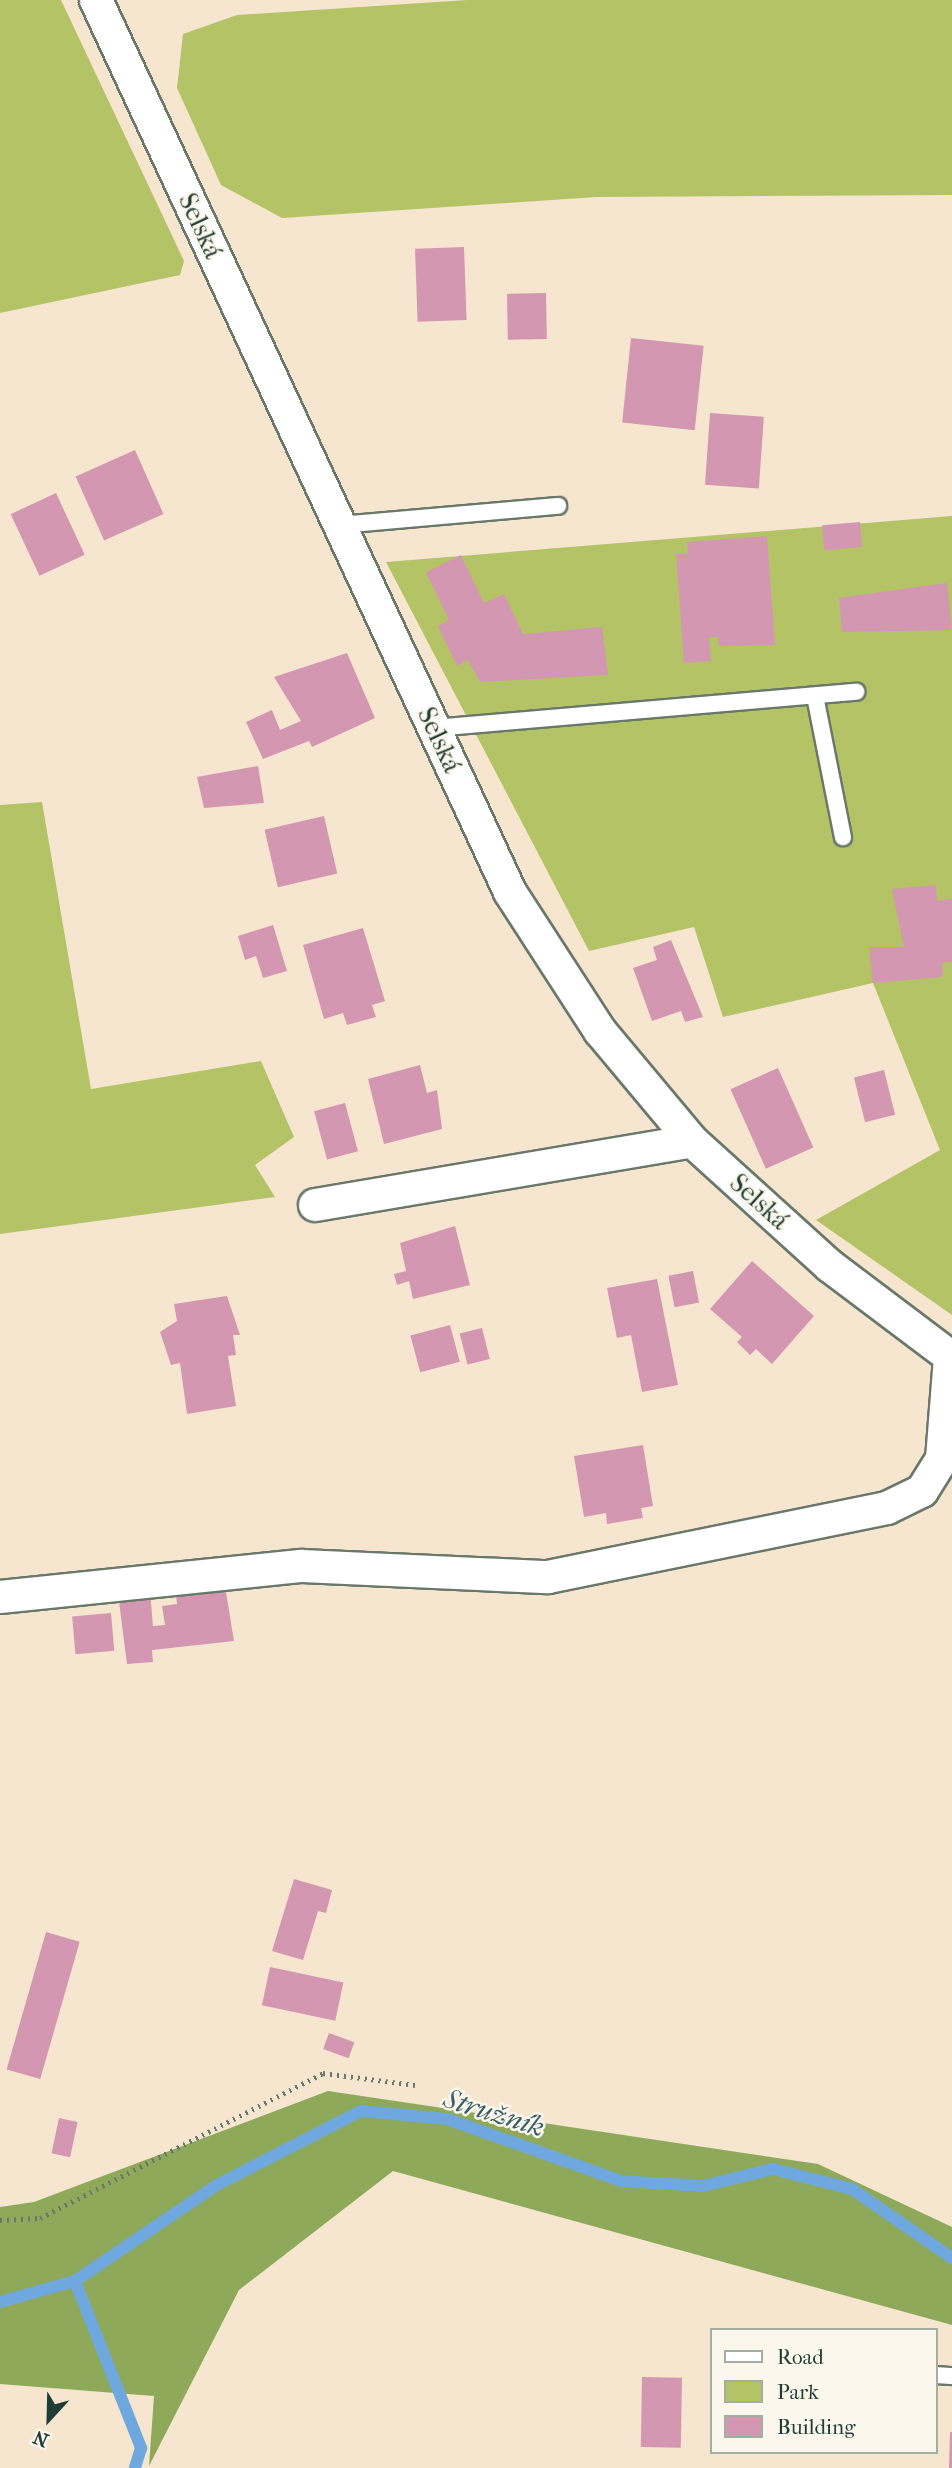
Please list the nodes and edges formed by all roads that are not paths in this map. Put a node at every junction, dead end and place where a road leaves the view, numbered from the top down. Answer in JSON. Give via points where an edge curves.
{"nodes":[{"id":1,"x":96,"y":0,"type":"edge"},
{"id":2,"x":558,"y":506,"type":"dead end"},
{"id":3,"x":339,"y":525,"type":"junction"},
{"id":4,"x":856,"y":692,"type":"dead end"},
{"id":5,"x":815,"y":696,"type":"junction"},
{"id":6,"x":433,"y":728,"type":"junction"},
{"id":7,"x":843,"y":837,"type":"dead end"},
{"id":8,"x":692,"y":1141,"type":"junction"},
{"id":9,"x":314,"y":1205,"type":"dead end"},
{"id":10,"x":951,"y":1357,"type":"edge"},
{"id":11,"x":0,"y":1597,"type":"edge"}],
"edges":[{"from":1,"to":3,"type":"street","name":"Selská"},
{"from":2,"to":3,"type":"lane"},
{"from":3,"to":6,"type":"street","name":"Selská"},
{"from":4,"to":5,"type":"lane"},
{"from":5,"to":6,"type":"lane"},
{"from":5,"to":7,"type":"lane"},
{"from":6,"to":8,"type":"street","name":"Selská","via":[[510,892],[600,1031]]},
{"from":8,"to":9,"type":"street"},
{"from":8,"to":10,"type":"street","name":"Selská","via":[[830,1266]]},
{"from":10,"to":11,"type":"street","via":[[942,1459],[922,1491],[887,1508],[548,1577],[302,1566]]}]}
